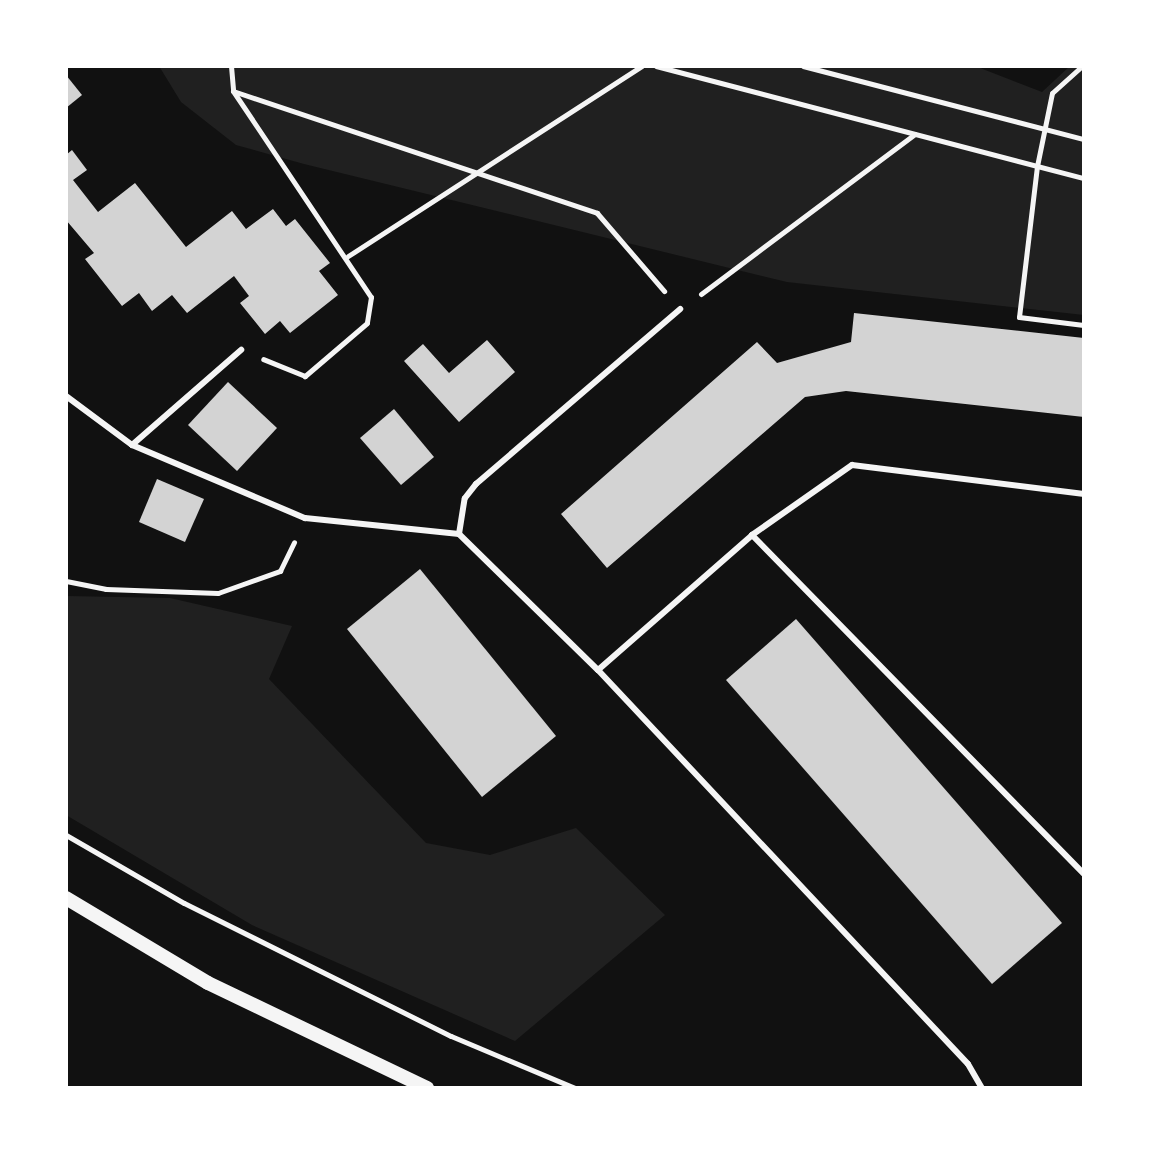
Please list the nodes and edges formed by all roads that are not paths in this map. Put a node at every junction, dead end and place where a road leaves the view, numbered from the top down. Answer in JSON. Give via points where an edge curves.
{"nodes":[{"id":1,"x":680,"y":309,"type":"road end"},
{"id":2,"x":241,"y":350,"type":"road end"},
{"id":3,"x":66,"y":396,"type":"edge"},
{"id":4,"x":132,"y":445,"type":"junction"},
{"id":5,"x":1084,"y":494,"type":"edge"},
{"id":6,"x":459,"y":534,"type":"junction"},
{"id":7,"x":752,"y":535,"type":"junction"},
{"id":8,"x":598,"y":670,"type":"junction"},
{"id":9,"x":1084,"y":874,"type":"edge"},
{"id":10,"x":66,"y":898,"type":"edge"},
{"id":11,"x":427,"y":1088,"type":"edge"},
{"id":12,"x":982,"y":1088,"type":"edge"}],
"edges":[{"from":1,"to":6,"type":"lane","via":[[476,484],[465,498]]},
{"from":2,"to":4,"type":"lane"},
{"from":3,"to":4,"type":"lane"},
{"from":4,"to":6,"type":"lane","via":[[305,518]]},
{"from":5,"to":7,"type":"lane","via":[[852,465]]},
{"from":6,"to":8,"type":"lane"},
{"from":7,"to":8,"type":"lane"},
{"from":7,"to":9,"type":"lane"},
{"from":8,"to":12,"type":"lane","via":[[968,1064]]},
{"from":10,"to":11,"type":"street","via":[[208,983]]}]}
